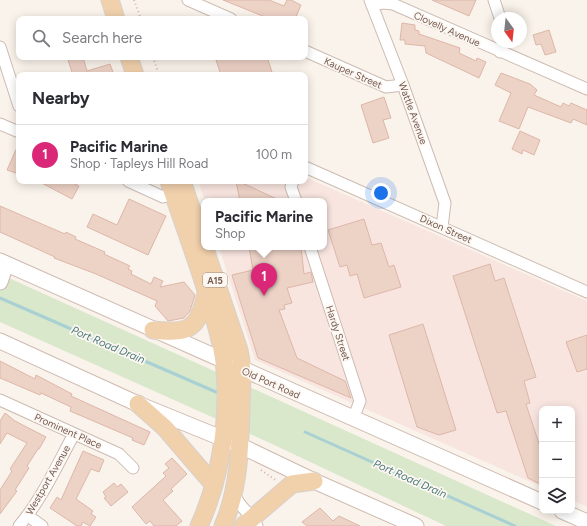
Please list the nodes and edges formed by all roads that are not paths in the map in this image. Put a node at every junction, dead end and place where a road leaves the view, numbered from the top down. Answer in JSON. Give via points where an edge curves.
{"nodes":[{"id":1,"x":110,"y":0,"type":"edge"},
{"id":2,"x":123,"y":0,"type":"edge"},
{"id":3,"x":188,"y":0,"type":"edge"},
{"id":4,"x":494,"y":0,"type":"edge"},
{"id":5,"x":371,"y":2,"type":"edge"},
{"id":6,"x":498,"y":12,"type":"edge"},
{"id":7,"x":115,"y":16,"type":"edge"},
{"id":8,"x":128,"y":16,"type":"edge"},
{"id":9,"x":224,"y":16,"type":"edge"},
{"id":10,"x":491,"y":43,"type":"edge"},
{"id":11,"x":0,"y":47,"type":"edge"},
{"id":12,"x":504,"y":48,"type":"edge"},
{"id":13,"x":308,"y":52,"type":"edge"},
{"id":14,"x":130,"y":60,"type":"edge"},
{"id":15,"x":142,"y":60,"type":"edge"},
{"id":16,"x":134,"y":72,"type":"edge"},
{"id":17,"x":146,"y":72,"type":"edge"},
{"id":18,"x":403,"y":85,"type":"junction"},
{"id":19,"x":587,"y":89,"type":"edge"},
{"id":20,"x":16,"y":97,"type":"edge"},
{"id":21,"x":0,"y":124,"type":"edge"},
{"id":22,"x":16,"y":131,"type":"edge"},
{"id":23,"x":308,"y":168,"type":"edge"},
{"id":24,"x":135,"y":184,"type":"edge"},
{"id":25,"x":292,"y":184,"type":"edge"},
{"id":26,"x":177,"y":186,"type":"edge"},
{"id":27,"x":295,"y":198,"type":"edge"},
{"id":28,"x":442,"y":227,"type":"junction"},
{"id":29,"x":201,"y":249,"type":"edge"},
{"id":30,"x":201,"y":250,"type":"edge"},
{"id":31,"x":311,"y":250,"type":"edge"},
{"id":32,"x":3,"y":263,"type":"edge"},
{"id":33,"x":0,"y":282,"type":"edge"},
{"id":34,"x":587,"y":292,"type":"edge"},
{"id":35,"x":206,"y":294,"type":"junction"},
{"id":36,"x":153,"y":330,"type":"junction"},
{"id":37,"x":0,"y":341,"type":"edge"},
{"id":38,"x":223,"y":361,"type":"junction"},
{"id":39,"x":243,"y":371,"type":"junction"},
{"id":40,"x":0,"y":400,"type":"edge"},
{"id":41,"x":138,"y":404,"type":"junction"},
{"id":42,"x":353,"y":420,"type":"junction"},
{"id":43,"x":74,"y":434,"type":"junction"},
{"id":44,"x":223,"y":439,"type":"junction"},
{"id":45,"x":241,"y":446,"type":"junction"},
{"id":46,"x":133,"y":468,"type":"dead end"},
{"id":47,"x":314,"y":481,"type":"junction"},
{"id":48,"x":214,"y":485,"type":"junction"},
{"id":49,"x":234,"y":493,"type":"junction"},
{"id":50,"x":539,"y":501,"type":"edge"},
{"id":51,"x":569,"y":514,"type":"edge"},
{"id":52,"x":28,"y":516,"type":"junction"},
{"id":53,"x":587,"y":522,"type":"edge"},
{"id":54,"x":251,"y":523,"type":"edge"},
{"id":55,"x":20,"y":526,"type":"edge"},
{"id":56,"x":42,"y":526,"type":"edge"},
{"id":57,"x":199,"y":526,"type":"edge"},
{"id":58,"x":223,"y":526,"type":"edge"},
{"id":59,"x":416,"y":526,"type":"edge"}],
"edges":[{"from":1,"to":7,"type":"main road"},
{"from":2,"to":8,"type":"main road"},
{"from":3,"to":9,"type":"street"},
{"from":4,"to":6,"type":"street"},
{"from":5,"to":10,"type":"street","name":"Clovelly Avenue","via":[[393,4]]},
{"from":5,"to":18,"type":"street","name":"Wattle Avenue"},
{"from":11,"to":20,"type":"street"},
{"from":12,"to":19,"type":"street","name":"Clovelly Avenue"},
{"from":13,"to":18,"type":"street","name":"Kauper Street","via":[[386,87]]},
{"from":14,"to":16,"type":"main road"},
{"from":15,"to":17,"type":"main road"},
{"from":18,"to":28,"type":"street","name":"Wattle Avenue","via":[[445,203]]},
{"from":21,"to":22,"type":"street"},
{"from":23,"to":28,"type":"street","name":"Dixon Street"},
{"from":24,"to":26,"type":"street","via":[[163,197]]},
{"from":25,"to":27,"type":"street"},
{"from":26,"to":29,"type":"main road","number":"A15"},
{"from":26,"to":35,"type":"main road","number":"A15"},
{"from":28,"to":34,"type":"street","name":"Dixon Street"},
{"from":30,"to":39,"type":"main road","number":"A15","via":[[239,350]]},
{"from":31,"to":42,"type":"street","name":"Hardy Street","via":[[360,401]]},
{"from":32,"to":33,"type":"main road"},
{"from":32,"to":36,"type":"main road","name":"Old Port Road"},
{"from":35,"to":36,"type":"main road","via":[[202,314],[189,327],[170,332]]},
{"from":35,"to":38,"type":"main road","number":"A15"},
{"from":36,"to":38,"type":"main road","name":"Old Port Road"},
{"from":37,"to":41,"type":"main road"},
{"from":38,"to":39,"type":"main road","name":"Old Port Road"},
{"from":38,"to":44,"type":"main road","number":"A15","via":[[226,398]]},
{"from":39,"to":42,"type":"main road","name":"Old Port Road"},
{"from":39,"to":45,"type":"main road","number":"A15"},
{"from":40,"to":43,"type":"street","name":"Prominent Place"},
{"from":41,"to":44,"type":"main road"},
{"from":41,"to":48,"type":"main road","via":[[165,428]]},
{"from":42,"to":50,"type":"main road","name":"Old Port Road"},
{"from":43,"to":46,"type":"street","name":"Prominent Place","via":[[119,454]]},
{"from":43,"to":52,"type":"street","name":"Westport Avenue"},
{"from":44,"to":45,"type":"main road"},
{"from":44,"to":48,"type":"main road","number":"A15"},
{"from":45,"to":47,"type":"main road"},
{"from":45,"to":49,"type":"main road","number":"A15"},
{"from":47,"to":54,"type":"main road","via":[[292,484]]},
{"from":47,"to":59,"type":"main road"},
{"from":48,"to":57,"type":"main road","number":"A15"},
{"from":49,"to":54,"type":"street"},
{"from":49,"to":58,"type":"main road","number":"A15"},
{"from":51,"to":53,"type":"main road"},
{"from":52,"to":55,"type":"street","name":"Westport Avenue"},
{"from":52,"to":56,"type":"street"}]}
